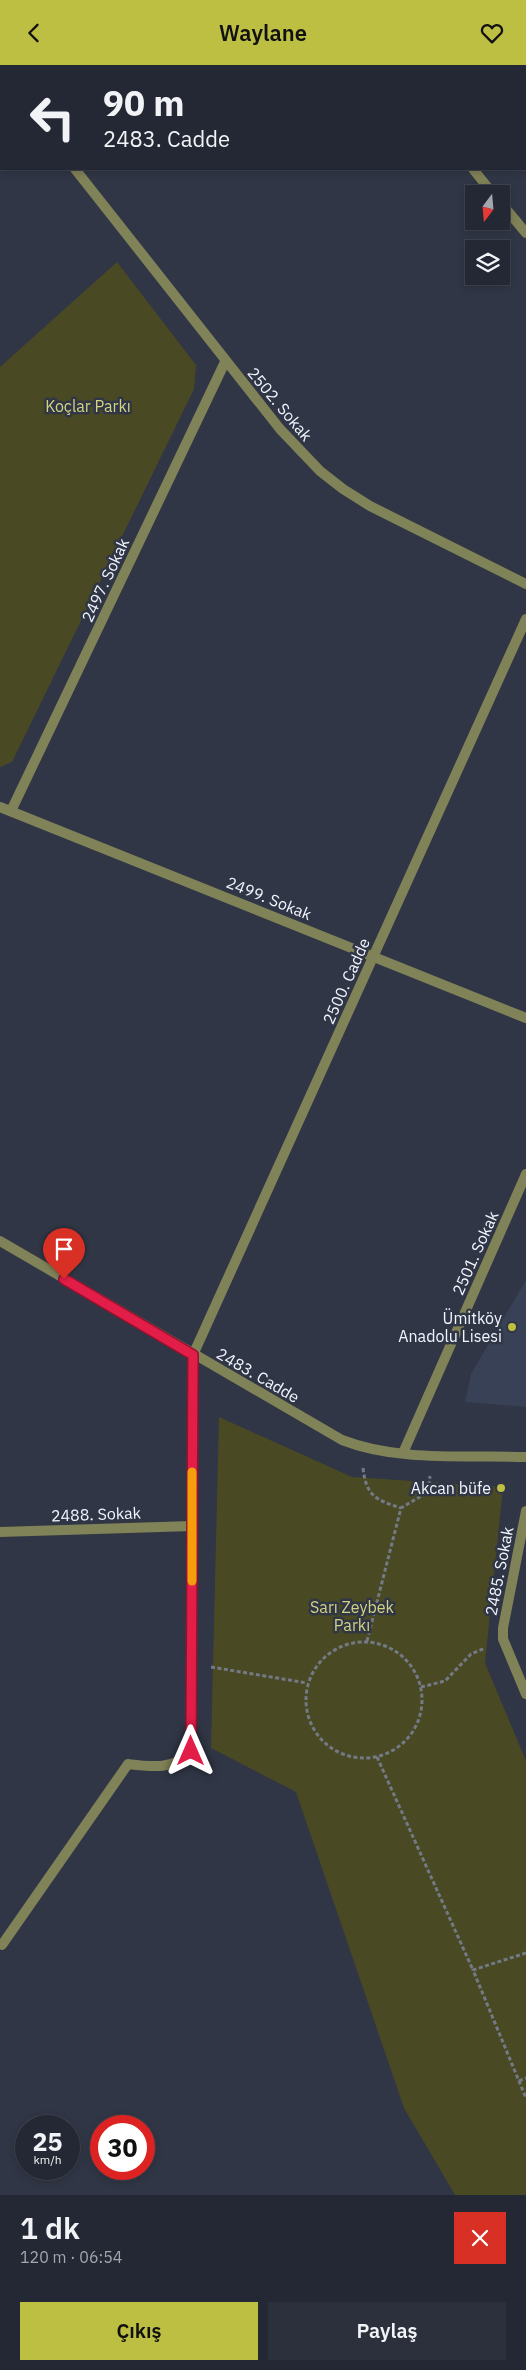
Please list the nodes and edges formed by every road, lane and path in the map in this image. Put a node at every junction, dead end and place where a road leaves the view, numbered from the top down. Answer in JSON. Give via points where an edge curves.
{"nodes":[{"id":1,"x":76,"y":170,"type":"edge"},
{"id":2,"x":474,"y":170,"type":"edge"},
{"id":3,"x":486,"y":185,"type":"edge"},
{"id":4,"x":510,"y":214,"type":"edge"},
{"id":5,"x":526,"y":233,"type":"edge"},
{"id":6,"x":225,"y":362,"type":"junction"},
{"id":7,"x":526,"y":583,"type":"edge"},
{"id":8,"x":526,"y":619,"type":"edge"},
{"id":9,"x":0,"y":807,"type":"edge"},
{"id":10,"x":11,"y":811,"type":"junction"},
{"id":11,"x":373,"y":956,"type":"junction"},
{"id":12,"x":526,"y":1018,"type":"edge"},
{"id":13,"x":526,"y":1174,"type":"edge"},
{"id":14,"x":0,"y":1241,"type":"edge"},
{"id":15,"x":193,"y":1355,"type":"junction"},
{"id":16,"x":360,"y":1447,"type":"junction"},
{"id":17,"x":403,"y":1453,"type":"junction"},
{"id":18,"x":433,"y":1454,"type":"junction"},
{"id":19,"x":526,"y":1457,"type":"edge"},
{"id":20,"x":401,"y":1508,"type":"junction"},
{"id":21,"x":526,"y":1511,"type":"edge"},
{"id":22,"x":192,"y":1526,"type":"junction"},
{"id":23,"x":0,"y":1532,"type":"edge"},
{"id":24,"x":503,"y":1639,"type":"junction"},
{"id":25,"x":367,"y":1641,"type":"junction"},
{"id":26,"x":191,"y":1664,"type":"junction"},
{"id":27,"x":307,"y":1683,"type":"junction"},
{"id":28,"x":421,"y":1687,"type":"junction"},
{"id":29,"x":526,"y":1693,"type":"edge"},
{"id":30,"x":376,"y":1757,"type":"junction"},
{"id":31,"x":2,"y":1945,"type":"dead end"},
{"id":32,"x":526,"y":1953,"type":"edge"},
{"id":33,"x":473,"y":1970,"type":"junction"},
{"id":34,"x":526,"y":2078,"type":"edge"},
{"id":35,"x":519,"y":2081,"type":"junction"},
{"id":36,"x":526,"y":2098,"type":"edge"}],
"edges":[{"from":1,"to":6,"type":"street","name":"2502. Sokak"},
{"from":2,"to":3,"type":"street"},
{"from":4,"to":5,"type":"street"},
{"from":6,"to":7,"type":"street","name":"2502. Sokak","via":[[298,449],[343,489],[370,506]]},
{"from":6,"to":10,"type":"street","name":"2497. Sokak"},
{"from":8,"to":11,"type":"street","name":"2500. Cadde"},
{"from":9,"to":10,"type":"street","name":"2499. Sokak"},
{"from":10,"to":11,"type":"street","name":"2499. Sokak"},
{"from":11,"to":12,"type":"street","name":"2499. Sokak"},
{"from":11,"to":15,"type":"street","name":"2500. Cadde"},
{"from":13,"to":17,"type":"street","name":"2501. Sokak"},
{"from":14,"to":15,"type":"street","name":"2483. Cadde"},
{"from":15,"to":16,"type":"street","name":"2483. Cadde"},
{"from":15,"to":22,"type":"street"},
{"from":16,"to":17,"type":"street","name":"2483. Cadde"},
{"from":16,"to":20,"type":"path","via":[[365,1487],[381,1502]]},
{"from":17,"to":18,"type":"street","name":"2483. Cadde"},
{"from":18,"to":19,"type":"street","name":"2483. Cadde"},
{"from":18,"to":20,"type":"path","via":[[428,1492]]},
{"from":20,"to":25,"type":"path"},
{"from":21,"to":24,"type":"street","name":"2485. Sokak","via":[[506,1605]]},
{"from":22,"to":23,"type":"street","name":"2488. Sokak"},
{"from":22,"to":26,"type":"street"},
{"from":24,"to":28,"type":"path","via":[[471,1654],[445,1681]]},
{"from":24,"to":29,"type":"street","name":"2485. Sokak"},
{"from":25,"to":27,"type":"path","via":[[347,1643],[330,1651],[316,1665]]},
{"from":25,"to":28,"type":"path","via":[[386,1645],[402,1655],[414,1669]]},
{"from":26,"to":27,"type":"path"},
{"from":26,"to":31,"type":"street","via":[[191,1751],[177,1764],[168,1766],[128,1764]]},
{"from":27,"to":30,"type":"path","via":[[304,1703],[309,1722],[320,1740],[356,1758]]},
{"from":28,"to":30,"type":"path","via":[[422,1706],[418,1723],[408,1739],[394,1750]]},
{"from":30,"to":33,"type":"path"},
{"from":32,"to":33,"type":"path"},
{"from":33,"to":35,"type":"path"},
{"from":34,"to":35,"type":"path"},
{"from":35,"to":36,"type":"path"}]}
